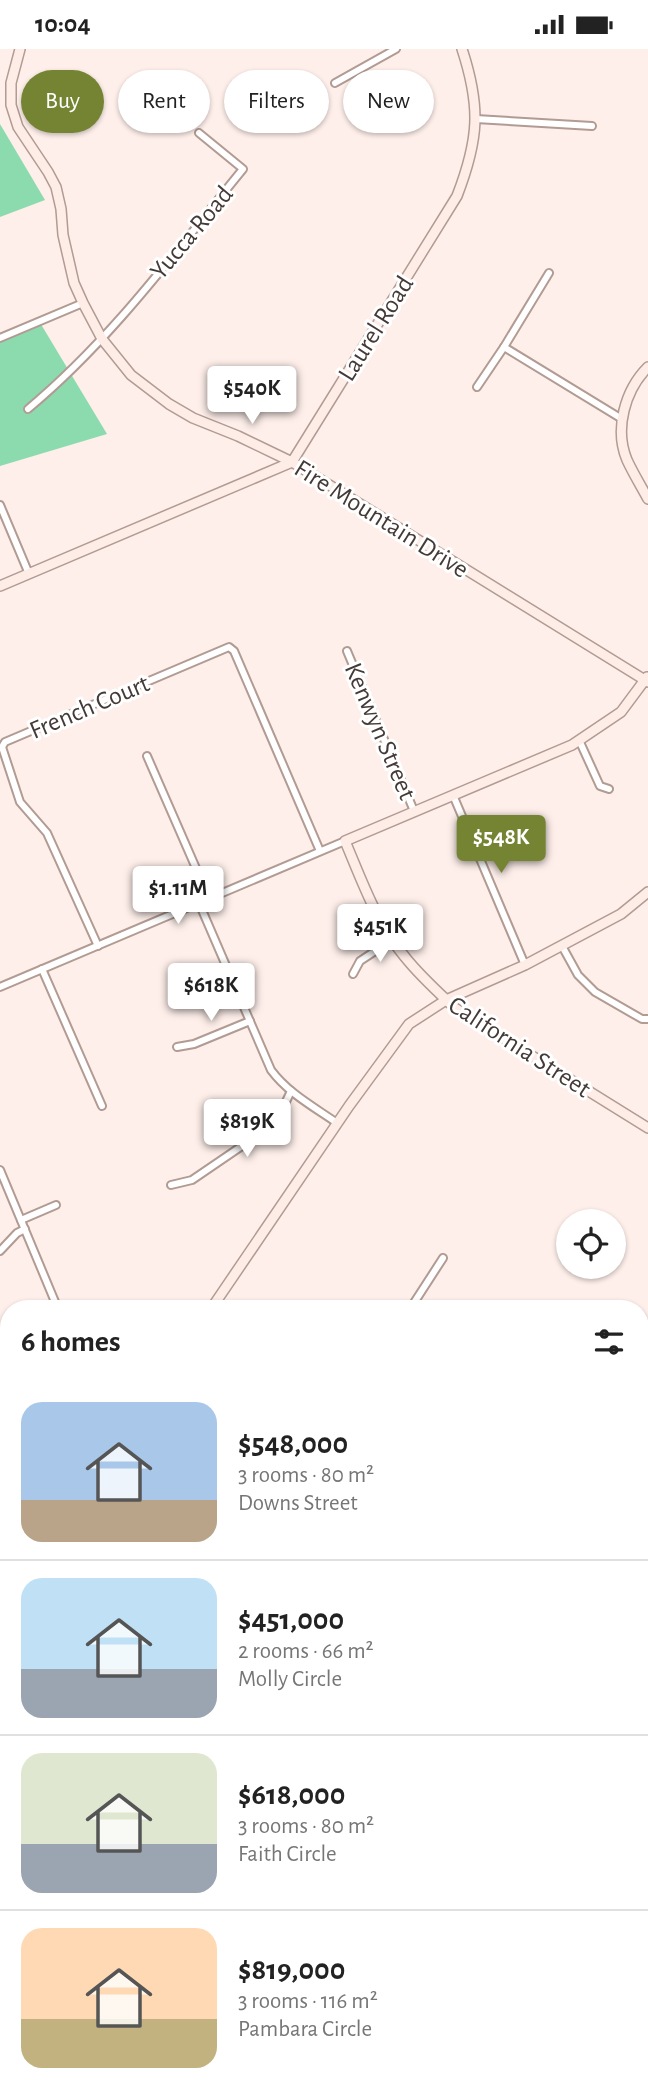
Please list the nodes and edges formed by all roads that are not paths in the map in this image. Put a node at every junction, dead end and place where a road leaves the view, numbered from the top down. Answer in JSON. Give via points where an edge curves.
{"nodes":[{"id":1,"x":20,"y":49,"type":"edge"},
{"id":2,"x":396,"y":49,"type":"edge"},
{"id":3,"x":462,"y":49,"type":"edge"},
{"id":4,"x":335,"y":83,"type":"dead end"},
{"id":5,"x":476,"y":119,"type":"junction"},
{"id":6,"x":592,"y":126,"type":"dead end"},
{"id":7,"x":200,"y":133,"type":"dead end"},
{"id":8,"x":549,"y":273,"type":"dead end"},
{"id":9,"x":83,"y":303,"type":"junction"},
{"id":10,"x":0,"y":338,"type":"edge"},
{"id":11,"x":102,"y":339,"type":"junction"},
{"id":12,"x":504,"y":347,"type":"junction"},
{"id":13,"x":648,"y":367,"type":"edge"},
{"id":14,"x":477,"y":387,"type":"dead end"},
{"id":15,"x":28,"y":409,"type":"dead end"},
{"id":16,"x":622,"y":419,"type":"junction"},
{"id":17,"x":292,"y":462,"type":"junction"},
{"id":18,"x":648,"y":499,"type":"edge"},
{"id":19,"x":0,"y":505,"type":"edge"},
{"id":20,"x":29,"y":573,"type":"junction"},
{"id":21,"x":0,"y":586,"type":"edge"},
{"id":22,"x":347,"y":652,"type":"dead end"},
{"id":23,"x":647,"y":679,"type":"edge"},
{"id":24,"x":579,"y":740,"type":"junction"},
{"id":25,"x":147,"y":756,"type":"dead end"},
{"id":26,"x":609,"y":789,"type":"dead end"},
{"id":27,"x":453,"y":795,"type":"junction"},
{"id":28,"x":415,"y":811,"type":"junction"},
{"id":29,"x":345,"y":841,"type":"junction"},
{"id":30,"x":320,"y":851,"type":"junction"},
{"id":31,"x":648,"y":892,"type":"edge"},
{"id":32,"x":209,"y":898,"type":"junction"},
{"id":33,"x":199,"y":903,"type":"junction"},
{"id":34,"x":392,"y":940,"type":"junction"},
{"id":35,"x":98,"y":946,"type":"junction"},
{"id":36,"x":562,"y":946,"type":"junction"},
{"id":37,"x":526,"y":965,"type":"junction"},
{"id":38,"x":42,"y":969,"type":"junction"},
{"id":39,"x":353,"y":974,"type":"dead end"},
{"id":40,"x":0,"y":987,"type":"edge"},
{"id":41,"x":446,"y":1000,"type":"junction"},
{"id":42,"x":648,"y":1019,"type":"edge"},
{"id":43,"x":250,"y":1021,"type":"junction"},
{"id":44,"x":177,"y":1047,"type":"dead end"},
{"id":45,"x":291,"y":1091,"type":"junction"},
{"id":46,"x":102,"y":1106,"type":"dead end"},
{"id":47,"x":337,"y":1123,"type":"junction"},
{"id":48,"x":648,"y":1128,"type":"edge"},
{"id":49,"x":0,"y":1170,"type":"edge"},
{"id":50,"x":171,"y":1185,"type":"dead end"},
{"id":51,"x":56,"y":1205,"type":"dead end"},
{"id":52,"x":21,"y":1220,"type":"junction"},
{"id":53,"x":25,"y":1229,"type":"junction"},
{"id":54,"x":0,"y":1251,"type":"edge"},
{"id":55,"x":443,"y":1258,"type":"dead end"},
{"id":56,"x":54,"y":1300,"type":"edge"},
{"id":57,"x":217,"y":1300,"type":"edge"},
{"id":58,"x":416,"y":1300,"type":"edge"}],
"edges":[{"from":1,"to":9,"type":"main road","name":"Fire Mountain Drive","via":[[11,105],[18,127],[55,187],[74,283]]},
{"from":2,"to":4,"type":"street"},
{"from":3,"to":5,"type":"main road","name":"Laurel Road"},
{"from":5,"to":6,"type":"street"},
{"from":5,"to":17,"type":"main road","name":"Laurel Road","via":[[468,168],[457,196]]},
{"from":7,"to":11,"type":"street","name":"Yucca Road","via":[[243,169]]},
{"from":8,"to":12,"type":"street"},
{"from":9,"to":10,"type":"street"},
{"from":9,"to":11,"type":"main road","name":"Fire Mountain Drive"},
{"from":11,"to":15,"type":"street"},
{"from":11,"to":17,"type":"main road","name":"Fire Mountain Drive","via":[[131,375],[169,404]]},
{"from":12,"to":14,"type":"street"},
{"from":12,"to":16,"type":"street"},
{"from":13,"to":16,"type":"main road","via":[[627,399]]},
{"from":16,"to":18,"type":"main road","via":[[626,457]]},
{"from":17,"to":20,"type":"main road"},
{"from":17,"to":23,"type":"main road","name":"Fire Mountain Drive"},
{"from":19,"to":20,"type":"street"},
{"from":20,"to":21,"type":"main road"},
{"from":22,"to":28,"type":"street","name":"Kenwyn Street"},
{"from":23,"to":24,"type":"main road","via":[[621,712]]},
{"from":24,"to":26,"type":"street","via":[[600,786]]},
{"from":24,"to":27,"type":"main road"},
{"from":25,"to":32,"type":"street"},
{"from":27,"to":28,"type":"main road"},
{"from":27,"to":37,"type":"street"},
{"from":28,"to":29,"type":"main road"},
{"from":29,"to":30,"type":"street"},
{"from":29,"to":34,"type":"main road","name":"California Street"},
{"from":30,"to":32,"type":"street"},
{"from":30,"to":35,"type":"street","name":"French Court","via":[[229,647],[5,742],[2,747],[20,802],[47,832]]},
{"from":31,"to":36,"type":"main road","via":[[621,914]]},
{"from":32,"to":33,"type":"street"},
{"from":33,"to":35,"type":"street"},
{"from":33,"to":43,"type":"street"},
{"from":34,"to":39,"type":"street","via":[[360,961]]},
{"from":34,"to":41,"type":"main road","name":"California Street"},
{"from":35,"to":38,"type":"street"},
{"from":36,"to":37,"type":"main road"},
{"from":36,"to":42,"type":"street","via":[[578,975],[595,992]]},
{"from":37,"to":41,"type":"main road"},
{"from":38,"to":40,"type":"street"},
{"from":38,"to":46,"type":"street"},
{"from":41,"to":47,"type":"main road","via":[[409,1024]]},
{"from":41,"to":48,"type":"main road","name":"California Street"},
{"from":43,"to":44,"type":"street"},
{"from":43,"to":45,"type":"street","via":[[271,1070]]},
{"from":45,"to":47,"type":"street"},
{"from":45,"to":50,"type":"street","via":[[282,1110],[261,1133],[192,1180]]},
{"from":47,"to":57,"type":"main road"},
{"from":49,"to":52,"type":"street"},
{"from":51,"to":52,"type":"street"},
{"from":52,"to":53,"type":"street"},
{"from":53,"to":54,"type":"street"},
{"from":53,"to":56,"type":"street"},
{"from":55,"to":58,"type":"street"}]}
